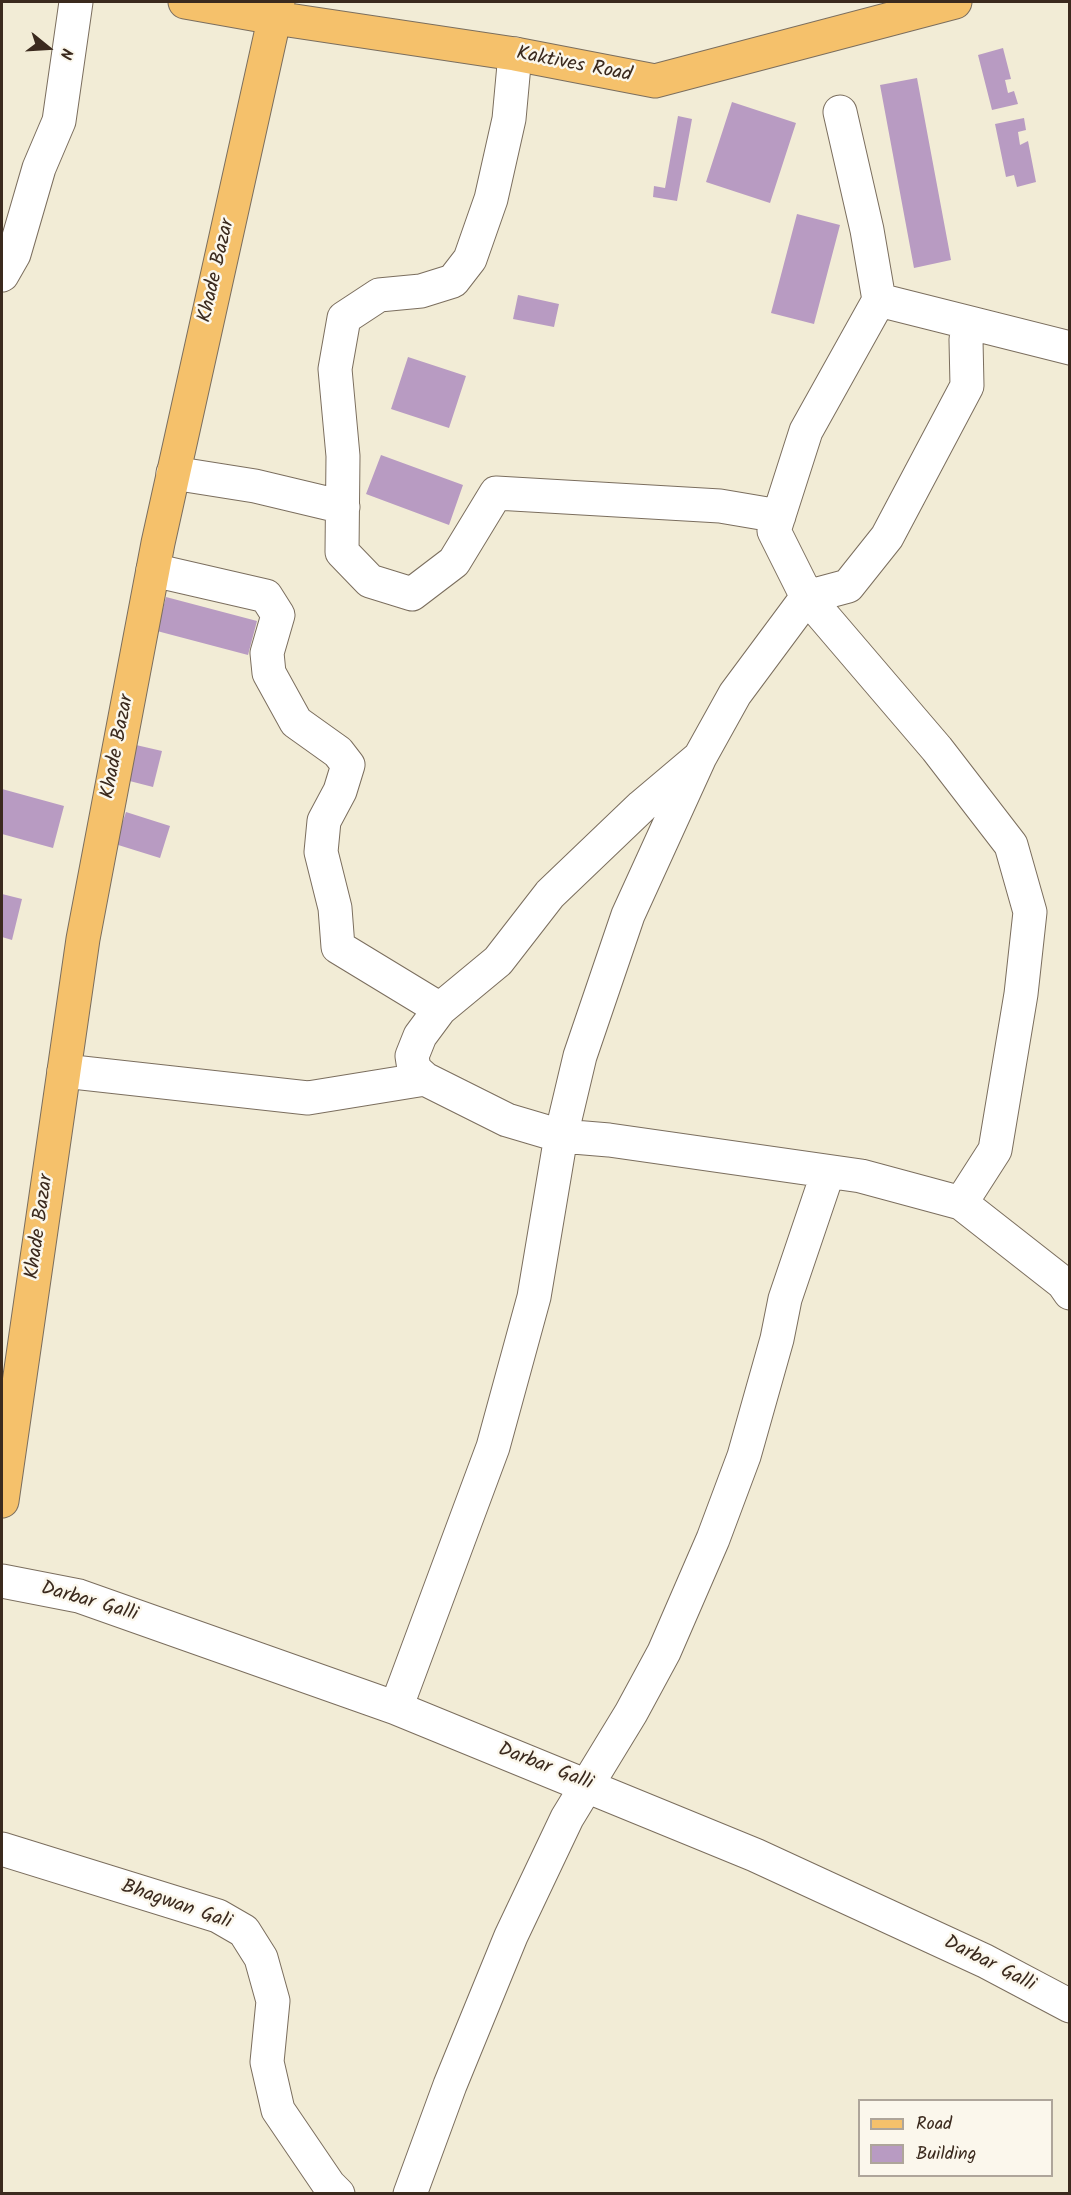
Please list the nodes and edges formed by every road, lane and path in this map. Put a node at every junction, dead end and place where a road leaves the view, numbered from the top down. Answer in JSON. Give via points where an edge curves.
{"nodes":[{"id":1,"x":76,"y":2,"type":"edge"},
{"id":2,"x":185,"y":2,"type":"edge"},
{"id":3,"x":955,"y":2,"type":"edge"},
{"id":4,"x":276,"y":10,"type":"edge"},
{"id":5,"x":882,"y":12,"type":"edge"},
{"id":6,"x":514,"y":54,"type":"junction"},
{"id":7,"x":840,"y":112,"type":"dead end"},
{"id":8,"x":2,"y":275,"type":"edge"},
{"id":9,"x":879,"y":300,"type":"junction"},
{"id":10,"x":968,"y":323,"type":"junction"},
{"id":11,"x":1070,"y":348,"type":"edge"},
{"id":12,"x":173,"y":473,"type":"junction"},
{"id":13,"x":343,"y":507,"type":"junction"},
{"id":14,"x":779,"y":516,"type":"junction"},
{"id":15,"x":153,"y":570,"type":"junction"},
{"id":16,"x":807,"y":597,"type":"junction"},
{"id":17,"x":700,"y":757,"type":"junction"},
{"id":18,"x":440,"y":1009,"type":"junction"},
{"id":19,"x":64,"y":1071,"type":"junction"},
{"id":20,"x":425,"y":1079,"type":"junction"},
{"id":21,"x":561,"y":1136,"type":"junction"},
{"id":22,"x":828,"y":1172,"type":"junction"},
{"id":23,"x":961,"y":1203,"type":"junction"},
{"id":24,"x":1070,"y":1293,"type":"edge"},
{"id":25,"x":2,"y":1501,"type":"edge"},
{"id":26,"x":2,"y":1581,"type":"edge"},
{"id":27,"x":396,"y":1708,"type":"junction"},
{"id":28,"x":588,"y":1785,"type":"junction"},
{"id":29,"x":2,"y":1849,"type":"edge"},
{"id":30,"x":1070,"y":2006,"type":"edge"},
{"id":31,"x":338,"y":2193,"type":"edge"},
{"id":32,"x":410,"y":2193,"type":"edge"}],
"edges":[{"from":1,"to":8,"type":"street","via":[[59,121],[39,168],[14,254]]},
{"from":2,"to":4,"type":"main road","name":"Kaktives Road"},
{"from":3,"to":5,"type":"main road","name":"Kaktives Road"},
{"from":4,"to":6,"type":"main road","name":"Kaktives Road"},
{"from":4,"to":12,"type":"main road","name":"Khade Bazar"},
{"from":5,"to":6,"type":"main road","name":"Kaktives Road","via":[[655,81]]},
{"from":6,"to":13,"type":"street","via":[[509,119],[491,199],[470,259],[453,281],[421,291],[379,295],[344,318],[335,369]]},
{"from":7,"to":9,"type":"street"},
{"from":9,"to":10,"type":"street"},
{"from":9,"to":14,"type":"street","via":[[806,431]]},
{"from":10,"to":11,"type":"street"},
{"from":10,"to":16,"type":"street","via":[[967,386],[887,537],[848,586]]},
{"from":12,"to":13,"type":"street","via":[[255,486]]},
{"from":12,"to":15,"type":"main road","name":"Khade Bazar"},
{"from":13,"to":14,"type":"street","via":[[342,552],[370,581],[412,594],[454,562],[496,493],[720,506]]},
{"from":14,"to":16,"type":"street","via":[[774,531]]},
{"from":15,"to":18,"type":"street","via":[[266,596],[278,615],[267,653],[269,674],[296,722],[338,752],[348,765],[324,821],[321,852],[335,908],[338,947]]},
{"from":15,"to":19,"type":"main road","name":"Khade Bazar","via":[[83,939]]},
{"from":16,"to":17,"type":"street","via":[[735,694]]},
{"from":16,"to":23,"type":"street","via":[[937,749],[1011,844],[1030,912],[1021,994],[995,1150]]},
{"from":17,"to":18,"type":"street","via":[[550,894],[498,961]]},
{"from":17,"to":21,"type":"street","via":[[628,915],[580,1056]]},
{"from":18,"to":20,"type":"street","via":[[420,1036],[412,1056],[414,1069]]},
{"from":19,"to":20,"type":"street","via":[[308,1098]]},
{"from":19,"to":25,"type":"main road","name":"Khade Bazar"},
{"from":20,"to":21,"type":"street","via":[[507,1120]]},
{"from":21,"to":22,"type":"street"},
{"from":21,"to":27,"type":"street","via":[[534,1297],[492,1447]]},
{"from":22,"to":23,"type":"street","via":[[861,1176]]},
{"from":22,"to":28,"type":"street","via":[[785,1299],[744,1456],[713,1539],[664,1652]]},
{"from":23,"to":24,"type":"street","via":[[1063,1283]]},
{"from":26,"to":27,"type":"street","name":"Darbar Galli","via":[[79,1596]]},
{"from":27,"to":28,"type":"street","name":"Darbar Galli"},
{"from":28,"to":30,"type":"street","name":"Darbar Galli","via":[[766,1859],[985,1961]]},
{"from":28,"to":32,"type":"street","via":[[567,1818],[501,1958]]},
{"from":29,"to":31,"type":"street","name":"Bhagwan Gali","via":[[218,1916],[244,1931],[261,1959],[273,2001],[267,2062],[278,2110]]}]}
